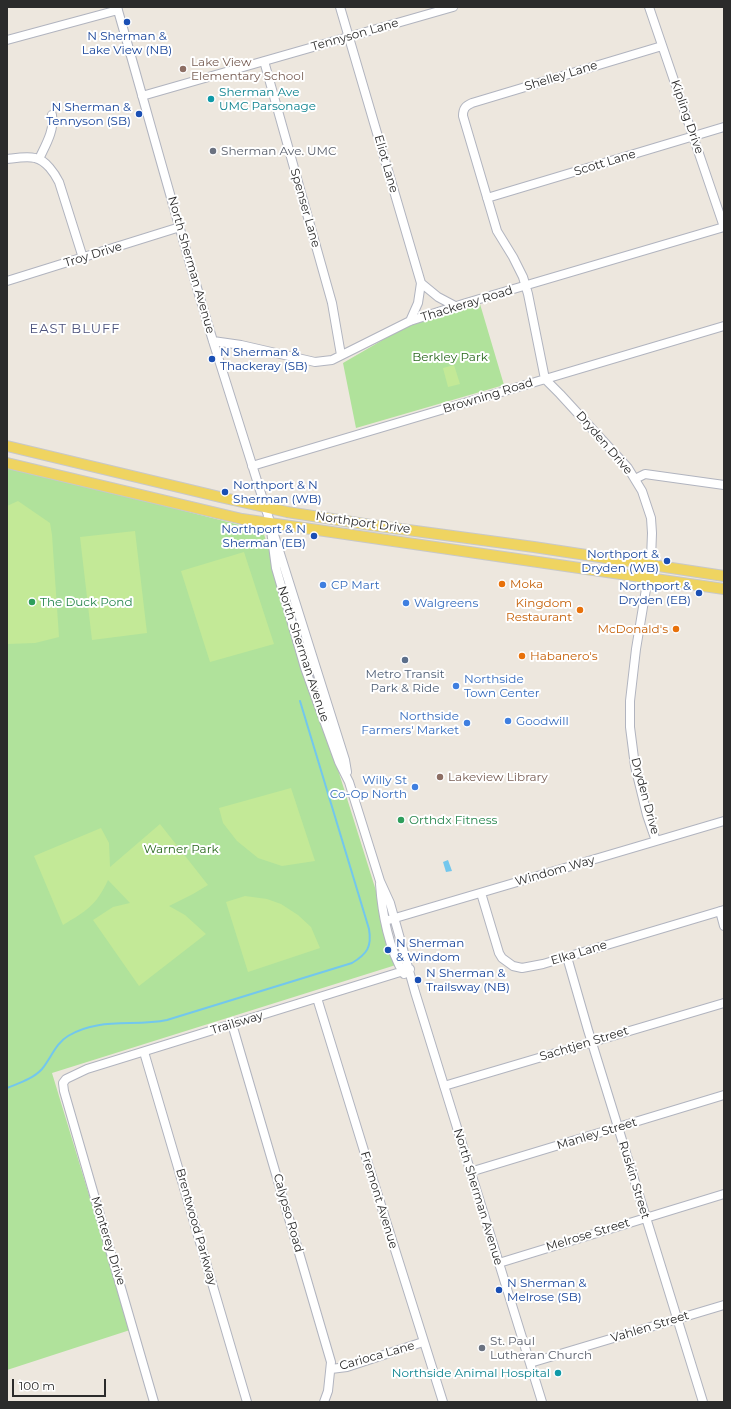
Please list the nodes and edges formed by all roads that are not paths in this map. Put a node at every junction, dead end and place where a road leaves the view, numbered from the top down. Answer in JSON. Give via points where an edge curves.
{"nodes":[{"id":1,"x":340,"y":7,"type":"edge"},
{"id":2,"x":453,"y":7,"type":"edge"},
{"id":3,"x":649,"y":7,"type":"edge"},
{"id":4,"x":117,"y":8,"type":"edge"},
{"id":5,"x":349,"y":37,"type":"junction"},
{"id":6,"x":7,"y":40,"type":"edge"},
{"id":7,"x":662,"y":46,"type":"junction"},
{"id":8,"x":264,"y":61,"type":"junction"},
{"id":9,"x":142,"y":96,"type":"junction"},
{"id":10,"x":52,"y":115,"type":"dead end"},
{"id":11,"x":724,"y":127,"type":"edge"},
{"id":12,"x":693,"y":136,"type":"junction"},
{"id":13,"x":7,"y":159,"type":"edge"},
{"id":14,"x":39,"y":160,"type":"junction"},
{"id":15,"x":487,"y":198,"type":"junction"},
{"id":16,"x":180,"y":227,"type":"junction"},
{"id":17,"x":724,"y":227,"type":"edge"},
{"id":18,"x":83,"y":258,"type":"junction"},
{"id":19,"x":7,"y":281,"type":"edge"},
{"id":20,"x":421,"y":284,"type":"junction"},
{"id":21,"x":526,"y":285,"type":"junction"},
{"id":22,"x":455,"y":306,"type":"junction"},
{"id":23,"x":410,"y":321,"type":"junction"},
{"id":24,"x":724,"y":326,"type":"edge"},
{"id":25,"x":213,"y":341,"type":"junction"},
{"id":26,"x":341,"y":355,"type":"junction"},
{"id":27,"x":545,"y":379,"type":"junction"},
{"id":28,"x":7,"y":446,"type":"edge"},
{"id":29,"x":7,"y":463,"type":"edge"},
{"id":30,"x":252,"y":466,"type":"junction"},
{"id":31,"x":635,"y":479,"type":"junction"},
{"id":32,"x":724,"y":485,"type":"edge"},
{"id":33,"x":265,"y":507,"type":"junction"},
{"id":34,"x":270,"y":523,"type":"junction"},
{"id":35,"x":477,"y":539,"type":"junction"},
{"id":36,"x":451,"y":550,"type":"junction"},
{"id":37,"x":650,"y":564,"type":"junction"},
{"id":38,"x":724,"y":576,"type":"edge"},
{"id":39,"x":647,"y":579,"type":"junction"},
{"id":40,"x":724,"y":590,"type":"edge"},
{"id":41,"x":349,"y":782,"type":"junction"},
{"id":42,"x":724,"y":820,"type":"edge"},
{"id":43,"x":656,"y":841,"type":"junction"},
{"id":44,"x":380,"y":881,"type":"junction"},
{"id":45,"x":481,"y":893,"type":"junction"},
{"id":46,"x":722,"y":911,"type":"edge"},
{"id":47,"x":395,"y":918,"type":"junction"},
{"id":48,"x":385,"y":921,"type":"junction"},
{"id":49,"x":724,"y":926,"type":"edge"},
{"id":50,"x":567,"y":957,"type":"junction"},
{"id":51,"x":406,"y":970,"type":"junction"},
{"id":52,"x":318,"y":998,"type":"junction"},
{"id":53,"x":724,"y":1003,"type":"edge"},
{"id":54,"x":232,"y":1024,"type":"junction"},
{"id":55,"x":592,"y":1042,"type":"junction"},
{"id":56,"x":144,"y":1052,"type":"junction"},
{"id":57,"x":65,"y":1079,"type":"joint"},
{"id":58,"x":444,"y":1086,"type":"junction"},
{"id":59,"x":724,"y":1095,"type":"edge"},
{"id":60,"x":618,"y":1127,"type":"junction"},
{"id":61,"x":470,"y":1172,"type":"junction"},
{"id":62,"x":724,"y":1194,"type":"edge"},
{"id":63,"x":646,"y":1218,"type":"junction"},
{"id":64,"x":499,"y":1263,"type":"junction"},
{"id":65,"x":724,"y":1305,"type":"edge"},
{"id":66,"x":678,"y":1318,"type":"junction"},
{"id":67,"x":423,"y":1342,"type":"junction"},
{"id":68,"x":530,"y":1363,"type":"junction"},
{"id":69,"x":331,"y":1369,"type":"junction"},
{"id":70,"x":154,"y":1402,"type":"edge"},
{"id":71,"x":247,"y":1402,"type":"edge"},
{"id":72,"x":324,"y":1402,"type":"edge"},
{"id":73,"x":443,"y":1402,"type":"edge"},
{"id":74,"x":542,"y":1402,"type":"edge"},
{"id":75,"x":704,"y":1402,"type":"edge"}],
"edges":[{"from":1,"to":5,"type":"street","name":"Eliot Lane"},
{"from":2,"to":5,"type":"street","name":"Tennyson Lane"},
{"from":3,"to":7,"type":"street","name":"Kipling Drive"},
{"from":4,"to":6,"type":"street"},
{"from":4,"to":9,"type":"street","name":"North Sherman Avenue"},
{"from":5,"to":8,"type":"street","name":"Tennyson Lane"},
{"from":5,"to":20,"type":"street","name":"Eliot Lane"},
{"from":7,"to":12,"type":"street","name":"Kipling Drive"},
{"from":7,"to":15,"type":"street","name":"Shelley Lane","via":[[467,105],[463,110],[464,116]]},
{"from":8,"to":9,"type":"street","name":"Tennyson Lane"},
{"from":8,"to":26,"type":"street","name":"Spenser Lane","via":[[332,303]]},
{"from":9,"to":16,"type":"street","name":"North Sherman Avenue"},
{"from":10,"to":14,"type":"street","via":[[52,128]]},
{"from":11,"to":12,"type":"street","name":"Scott Lane"},
{"from":12,"to":15,"type":"street","name":"Scott Lane"},
{"from":12,"to":17,"type":"street","name":"Kipling Drive"},
{"from":13,"to":14,"type":"street"},
{"from":14,"to":18,"type":"street","via":[[54,173],[59,182]]},
{"from":15,"to":21,"type":"street","via":[[497,232],[513,257]]},
{"from":16,"to":18,"type":"street","name":"Troy Drive"},
{"from":16,"to":25,"type":"street","name":"North Sherman Avenue"},
{"from":17,"to":21,"type":"street","name":"Thackeray Road"},
{"from":18,"to":19,"type":"street","name":"Troy Drive"},
{"from":20,"to":22,"type":"street"},
{"from":20,"to":23,"type":"street","name":"Eliot Lane","via":[[418,303]]},
{"from":21,"to":22,"type":"street","name":"Thackeray Road"},
{"from":21,"to":27,"type":"street"},
{"from":22,"to":23,"type":"street","name":"Thackeray Road"},
{"from":23,"to":26,"type":"street","name":"Thackeray Road"},
{"from":24,"to":27,"type":"street","name":"Browning Road"},
{"from":25,"to":26,"type":"street","name":"Thackeray Road","via":[[315,362],[327,361]]},
{"from":25,"to":30,"type":"street","name":"North Sherman Avenue"},
{"from":27,"to":30,"type":"street","name":"Browning Road"},
{"from":27,"to":31,"type":"street","name":"Dryden Drive","via":[[610,448]]},
{"from":28,"to":33,"type":"main road","name":"Northport Drive"},
{"from":29,"to":34,"type":"main road","name":"Northport Drive","via":[[242,519]]},
{"from":30,"to":33,"type":"street","name":"North Sherman Avenue"},
{"from":31,"to":32,"type":"street","via":[[645,474]]},
{"from":31,"to":37,"type":"street","name":"Dryden Drive","via":[[651,518]]},
{"from":33,"to":34,"type":"street","name":"North Sherman Avenue"},
{"from":33,"to":35,"type":"main road","name":"Northport Drive"},
{"from":34,"to":36,"type":"main road","name":"Northport Drive"},
{"from":34,"to":41,"type":"street","name":"North Sherman Avenue","via":[[345,760]]},
{"from":34,"to":41,"type":"street","name":"North Sherman Avenue","via":[[274,562],[293,631],[339,762]]},
{"from":35,"to":36,"type":"main road","via":[[462,543]]},
{"from":35,"to":37,"type":"main road","name":"Northport Drive"},
{"from":36,"to":39,"type":"main road","name":"Northport Drive"},
{"from":37,"to":38,"type":"main road","name":"Northport Drive"},
{"from":37,"to":39,"type":"street","name":"Dryden Drive"},
{"from":39,"to":40,"type":"main road","name":"Northport Drive"},
{"from":39,"to":43,"type":"street","name":"Dryden Drive","via":[[630,701],[630,727],[634,766]]},
{"from":41,"to":44,"type":"street","name":"North Sherman Avenue"},
{"from":42,"to":43,"type":"street","name":"Windom Way"},
{"from":43,"to":45,"type":"street","name":"Windom Way"},
{"from":44,"to":47,"type":"street","name":"North Sherman Avenue"},
{"from":44,"to":48,"type":"street","name":"North Sherman Avenue"},
{"from":45,"to":47,"type":"street","name":"Windom Way"},
{"from":45,"to":50,"type":"street","name":"Elka Lane","via":[[499,953],[506,962],[522,968]]},
{"from":46,"to":49,"type":"street"},
{"from":46,"to":50,"type":"street","name":"Elka Lane"},
{"from":47,"to":48,"type":"street","name":"Windom Way"},
{"from":47,"to":51,"type":"street","name":"North Sherman Avenue"},
{"from":48,"to":51,"type":"street","name":"North Sherman Avenue","via":[[396,956]]},
{"from":50,"to":55,"type":"street","name":"Ruskin Street"},
{"from":51,"to":52,"type":"street","name":"Trailsway"},
{"from":51,"to":58,"type":"street","name":"North Sherman Avenue"},
{"from":52,"to":54,"type":"street","name":"Trailsway"},
{"from":52,"to":67,"type":"street","name":"Fremont Avenue"},
{"from":53,"to":55,"type":"street","name":"Sachtjen Street"},
{"from":54,"to":56,"type":"street","name":"Trailsway"},
{"from":54,"to":69,"type":"street","name":"Calypso Road","via":[[323,1331]]},
{"from":55,"to":58,"type":"street","name":"Sachtjen Street"},
{"from":55,"to":60,"type":"street","name":"Ruskin Street"},
{"from":56,"to":57,"type":"street","name":"Trailsway","via":[[87,1069]]},
{"from":56,"to":71,"type":"street","name":"Brentwood Parkway"},
{"from":57,"to":70,"type":"street","name":"Monterey Drive","via":[[64,1092]]},
{"from":58,"to":61,"type":"street","name":"North Sherman Avenue"},
{"from":59,"to":60,"type":"street","name":"Manley Street"},
{"from":60,"to":61,"type":"street","name":"Manley Street"},
{"from":60,"to":63,"type":"street","name":"Ruskin Street"},
{"from":61,"to":64,"type":"street","name":"North Sherman Avenue"},
{"from":62,"to":63,"type":"street","name":"Melrose Street"},
{"from":63,"to":64,"type":"street","name":"Melrose Street"},
{"from":63,"to":66,"type":"street","name":"Ruskin Street"},
{"from":64,"to":68,"type":"street","name":"North Sherman Avenue"},
{"from":65,"to":66,"type":"street","name":"Vahlen Street"},
{"from":66,"to":68,"type":"street","name":"Vahlen Street"},
{"from":66,"to":75,"type":"street","name":"Ruskin Street"},
{"from":67,"to":69,"type":"street","name":"Carioca Lane","via":[[347,1367]]},
{"from":67,"to":73,"type":"street","name":"Fremont Avenue"},
{"from":68,"to":74,"type":"street","name":"North Sherman Avenue"},
{"from":69,"to":72,"type":"street","name":"Calypso Road"}]}
